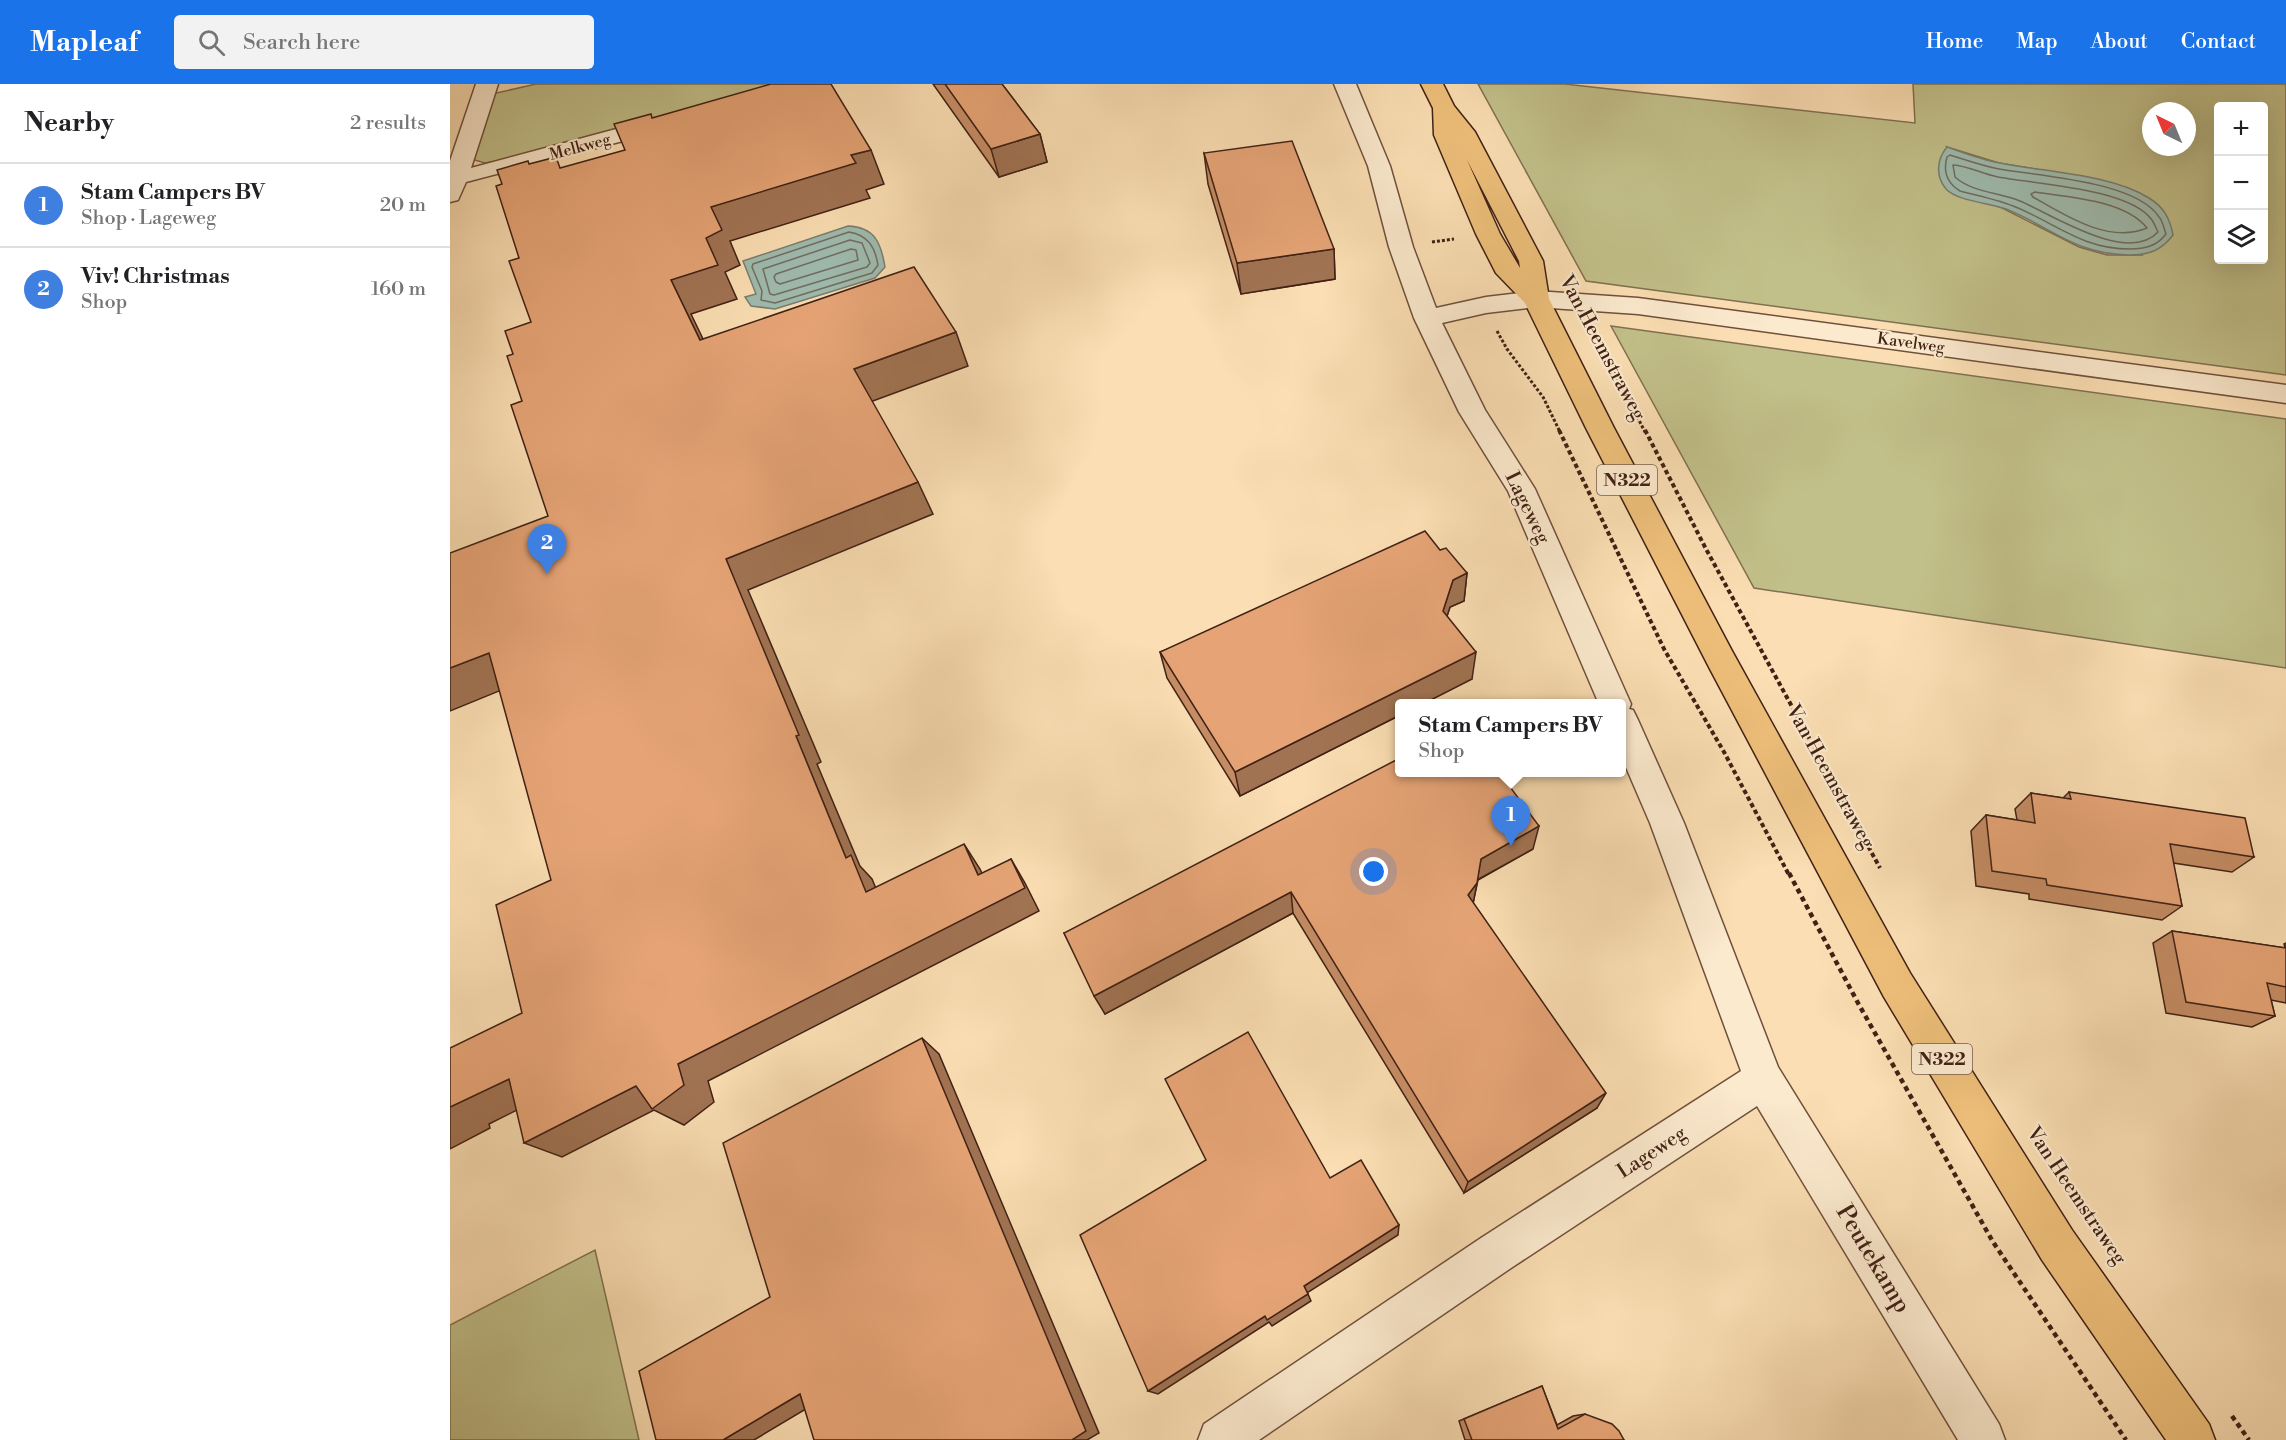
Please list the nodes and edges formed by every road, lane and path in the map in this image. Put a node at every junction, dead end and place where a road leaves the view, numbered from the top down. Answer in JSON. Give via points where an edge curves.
{"nodes":[{"id":1,"x":487,"y":84,"type":"edge"},
{"id":2,"x":1345,"y":84,"type":"edge"},
{"id":3,"x":1432,"y":84,"type":"edge"},
{"id":4,"x":685,"y":118,"type":"edge"},
{"id":5,"x":453,"y":186,"type":"edge"},
{"id":6,"x":1536,"y":299,"type":"junction"},
{"id":7,"x":1578,"y":301,"type":"junction"},
{"id":8,"x":1427,"y":318,"type":"junction"},
{"id":9,"x":2286,"y":394,"type":"edge"},
{"id":10,"x":1613,"y":699,"type":"edge"},
{"id":11,"x":1626,"y":729,"type":"edge"},
{"id":12,"x":1885,"y":878,"type":"dead end"},
{"id":13,"x":1762,"y":1079,"type":"junction"},
{"id":14,"x":2228,"y":1412,"type":"dead end"},
{"id":15,"x":1220,"y":1440,"type":"edge"},
{"id":16,"x":1983,"y":1440,"type":"edge"},
{"id":17,"x":2193,"y":1440,"type":"edge"},
{"id":18,"x":2249,"y":1440,"type":"edge"}],
"edges":[{"from":1,"to":5,"type":"street"},
{"from":2,"to":8,"type":"street","name":"Lageweg","via":[[1379,166],[1401,247]]},
{"from":3,"to":6,"type":"main road","name":"Van Heemstraweg","number":"N322","via":[[1444,108],[1445,135],[1488,234],[1505,267]]},
{"from":4,"to":5,"type":"street","name":"Melkweg","via":[[508,166]]},
{"from":6,"to":7,"type":"street","name":"Kavelweg"},
{"from":6,"to":8,"type":"street"},
{"from":6,"to":17,"type":"main road","name":"Van Heemstraweg","number":"N322","via":[[1721,660],[1898,985],[2057,1245]]},
{"from":7,"to":9,"type":"street","name":"Kavelweg"},
{"from":7,"to":12,"type":"path","name":"Van Heemstraweg","via":[[1706,549]]},
{"from":8,"to":10,"type":"street","name":"Lageweg","via":[[1473,412],[1521,489]]},
{"from":11,"to":13,"type":"street","via":[[1667,823]]},
{"from":13,"to":15,"type":"street","name":"Lageweg"},
{"from":13,"to":16,"type":"street","name":"Peutekamp"},
{"from":14,"to":18,"type":"path"}]}
